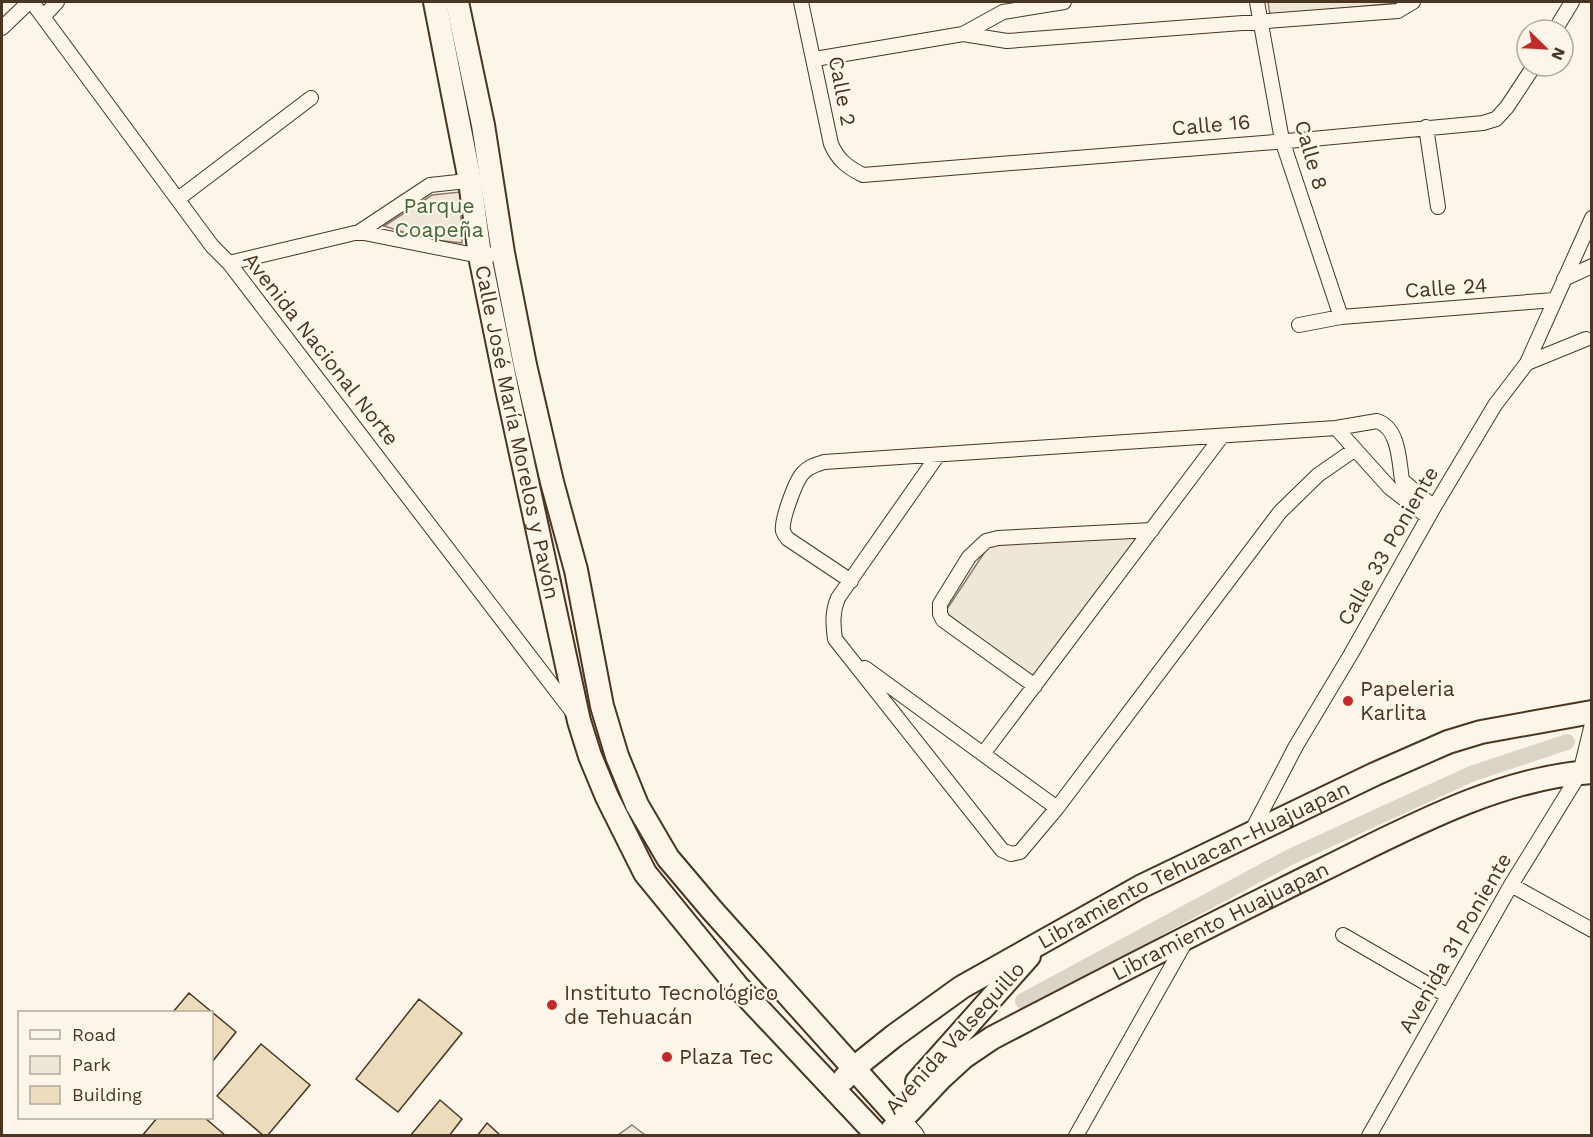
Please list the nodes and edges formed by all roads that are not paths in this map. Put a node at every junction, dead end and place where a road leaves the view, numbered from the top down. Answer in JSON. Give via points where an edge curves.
{"nodes":[{"id":1,"x":31,"y":2,"type":"edge"},
{"id":2,"x":57,"y":2,"type":"edge"},
{"id":3,"x":435,"y":2,"type":"edge"},
{"id":4,"x":458,"y":2,"type":"edge"},
{"id":5,"x":801,"y":2,"type":"edge"},
{"id":6,"x":1064,"y":2,"type":"edge"},
{"id":7,"x":1257,"y":2,"type":"edge"},
{"id":8,"x":1413,"y":2,"type":"edge"},
{"id":9,"x":1572,"y":2,"type":"edge"},
{"id":10,"x":43,"y":17,"type":"junction"},
{"id":11,"x":1563,"y":18,"type":"edge"},
{"id":12,"x":1261,"y":22,"type":"junction"},
{"id":13,"x":2,"y":28,"type":"edge"},
{"id":14,"x":963,"y":34,"type":"junction"},
{"id":15,"x":815,"y":59,"type":"junction"},
{"id":16,"x":1526,"y":78,"type":"edge"},
{"id":17,"x":312,"y":98,"type":"dead end"},
{"id":18,"x":1426,"y":127,"type":"junction"},
{"id":19,"x":1282,"y":141,"type":"junction"},
{"id":20,"x":863,"y":175,"type":"joint"},
{"id":21,"x":481,"y":179,"type":"junction"},
{"id":22,"x":178,"y":199,"type":"junction"},
{"id":23,"x":1438,"y":207,"type":"dead end"},
{"id":24,"x":1592,"y":218,"type":"edge"},
{"id":25,"x":359,"y":232,"type":"junction"},
{"id":26,"x":503,"y":253,"type":"junction"},
{"id":27,"x":480,"y":256,"type":"junction"},
{"id":28,"x":229,"y":263,"type":"junction"},
{"id":29,"x":1592,"y":266,"type":"edge"},
{"id":30,"x":1564,"y":279,"type":"junction"},
{"id":31,"x":1554,"y":300,"type":"junction"},
{"id":32,"x":1341,"y":317,"type":"junction"},
{"id":33,"x":1299,"y":324,"type":"dead end"},
{"id":34,"x":1586,"y":339,"type":"dead end"},
{"id":35,"x":1527,"y":363,"type":"junction"},
{"id":36,"x":1336,"y":428,"type":"junction"},
{"id":37,"x":1222,"y":436,"type":"junction"},
{"id":38,"x":1354,"y":450,"type":"junction"},
{"id":39,"x":938,"y":455,"type":"junction"},
{"id":40,"x":1396,"y":484,"type":"junction"},
{"id":41,"x":1431,"y":512,"type":"junction"},
{"id":42,"x":1152,"y":530,"type":"junction"},
{"id":43,"x":851,"y":581,"type":"junction"},
{"id":44,"x":849,"y":657,"type":"junction"},
{"id":45,"x":1035,"y":686,"type":"junction"},
{"id":46,"x":579,"y":720,"type":"junction"},
{"id":47,"x":1591,"y":721,"type":"edge"},
{"id":48,"x":983,"y":754,"type":"junction"},
{"id":49,"x":1585,"y":767,"type":"edge"},
{"id":50,"x":1057,"y":808,"type":"junction"},
{"id":51,"x":1249,"y":836,"type":"junction"},
{"id":52,"x":1512,"y":885,"type":"junction"},
{"id":53,"x":1592,"y":930,"type":"edge"},
{"id":54,"x":1190,"y":935,"type":"junction"},
{"id":55,"x":1343,"y":935,"type":"dead end"},
{"id":56,"x":1038,"y":946,"type":"junction"},
{"id":57,"x":1448,"y":996,"type":"junction"},
{"id":58,"x":976,"y":1016,"type":"junction"},
{"id":59,"x":992,"y":1038,"type":"junction"},
{"id":60,"x":854,"y":1068,"type":"junction"},
{"id":61,"x":833,"y":1090,"type":"junction"},
{"id":62,"x":887,"y":1129,"type":"edge"},
{"id":63,"x":1076,"y":1136,"type":"edge"},
{"id":64,"x":1369,"y":1136,"type":"edge"}],
"edges":[{"from":1,"to":10,"type":"street","name":"Avenida Nacional Norte"},
{"from":1,"to":13,"type":"street"},
{"from":2,"to":10,"type":"street"},
{"from":3,"to":21,"type":"main road","name":"Calle José María Morelos y Pavón"},
{"from":4,"to":21,"type":"main road","name":"Calle José María Morelos y Pavón"},
{"from":5,"to":15,"type":"street","name":"Calle 2"},
{"from":6,"to":14,"type":"street","via":[[1003,12]]},
{"from":7,"to":12,"type":"street","name":"Calle 8"},
{"from":8,"to":12,"type":"street","via":[[1398,11]]},
{"from":9,"to":11,"type":"street"},
{"from":10,"to":22,"type":"street","name":"Avenida Nacional Norte"},
{"from":12,"to":14,"type":"street","via":[[1007,41]]},
{"from":12,"to":19,"type":"street","name":"Calle 8"},
{"from":14,"to":15,"type":"street"},
{"from":15,"to":20,"type":"street","name":"Calle 2","via":[[831,144],[837,157]]},
{"from":16,"to":18,"type":"street","name":"Calle 16","via":[[1496,119]]},
{"from":17,"to":22,"type":"street"},
{"from":18,"to":19,"type":"street","name":"Calle 16"},
{"from":18,"to":23,"type":"street"},
{"from":19,"to":20,"type":"street","name":"Calle 16"},
{"from":19,"to":32,"type":"street","name":"Calle 8"},
{"from":21,"to":25,"type":"street","via":[[430,186]]},
{"from":21,"to":26,"type":"main road","name":"Calle José María Morelos y Pavón"},
{"from":21,"to":27,"type":"main road","name":"Calle José María Morelos y Pavón"},
{"from":22,"to":28,"type":"street","name":"Avenida Nacional Norte"},
{"from":24,"to":30,"type":"street","name":"Calle 33 Poniente"},
{"from":25,"to":27,"type":"street"},
{"from":25,"to":28,"type":"street"},
{"from":26,"to":27,"type":"street"},
{"from":26,"to":60,"type":"main road","name":"Calle José María Morelos y Pavón","via":[[525,365],[587,620],[602,706],[637,805],[668,858]]},
{"from":27,"to":46,"type":"main road","name":"Calle José María Morelos y Pavón"},
{"from":28,"to":46,"type":"street","name":"Avenida Nacional Norte"},
{"from":29,"to":30,"type":"street"},
{"from":30,"to":31,"type":"street","name":"Calle 33 Poniente"},
{"from":31,"to":32,"type":"street","name":"Calle 24"},
{"from":31,"to":35,"type":"street","name":"Calle 33 Poniente"},
{"from":32,"to":33,"type":"street","name":"Calle 24"},
{"from":34,"to":35,"type":"street"},
{"from":35,"to":41,"type":"street","name":"Calle 33 Poniente","via":[[1496,405]]},
{"from":36,"to":37,"type":"street"},
{"from":36,"to":38,"type":"street"},
{"from":36,"to":40,"type":"street","via":[[1384,423],[1394,436],[1399,457]]},
{"from":37,"to":39,"type":"street"},
{"from":37,"to":42,"type":"street"},
{"from":38,"to":40,"type":"street"},
{"from":38,"to":50,"type":"street","via":[[1318,475],[1280,512]]},
{"from":39,"to":43,"type":"street"},
{"from":39,"to":43,"type":"street","via":[[824,462],[802,473],[783,531],[788,540]]},
{"from":40,"to":41,"type":"street"},
{"from":41,"to":51,"type":"street","name":"Calle 33 Poniente","via":[[1296,746]]},
{"from":42,"to":45,"type":"street"},
{"from":42,"to":45,"type":"street","via":[[998,538],[986,541],[969,557],[940,604],[942,620]]},
{"from":43,"to":44,"type":"street","via":[[838,598],[832,622],[835,639]]},
{"from":44,"to":48,"type":"street"},
{"from":44,"to":50,"type":"street","via":[[1002,850],[1020,852]]},
{"from":45,"to":48,"type":"street"},
{"from":46,"to":61,"type":"main road","name":"Calle José María Morelos y Pavón","via":[[607,797],[645,873],[738,987]]},
{"from":47,"to":49,"type":"street","name":"Avenida 31 Poniente"},
{"from":47,"to":51,"type":"main road","name":"Libramiento Tehuacan-Huajuapan","via":[[1481,732],[1448,742]]},
{"from":48,"to":50,"type":"street"},
{"from":49,"to":52,"type":"street","name":"Avenida 31 Poniente"},
{"from":49,"to":54,"type":"main road","name":"Libramiento Huajuapan","via":[[1489,793]]},
{"from":51,"to":56,"type":"main road","name":"Libramiento Tehuacan-Huajuapan","via":[[1140,887]]},
{"from":52,"to":53,"type":"street"},
{"from":52,"to":57,"type":"street","name":"Avenida 31 Poniente"},
{"from":54,"to":59,"type":"main road","name":"Libramiento Huajuapan"},
{"from":54,"to":63,"type":"street"},
{"from":55,"to":57,"type":"street"},
{"from":56,"to":58,"type":"main road","name":"Avenida Valsequillo"},
{"from":56,"to":60,"type":"main road","name":"Libramiento Tehuacan-Huajuapan","via":[[962,987]]},
{"from":57,"to":64,"type":"street","name":"Avenida 31 Poniente"},
{"from":58,"to":59,"type":"main road"},
{"from":58,"to":62,"type":"main road","name":"Avenida Valsequillo"},
{"from":59,"to":62,"type":"main road","name":"Libramiento Huajuapan","via":[[964,1057]]},
{"from":60,"to":61,"type":"main road","name":"Libramiento Tehuacan-Huajuapan"},
{"from":60,"to":62,"type":"main road","name":"Calle José María Morelos y Pavón"},
{"from":61,"to":62,"type":"main road","name":"Calle José María Morelos y Pavón"}]}
